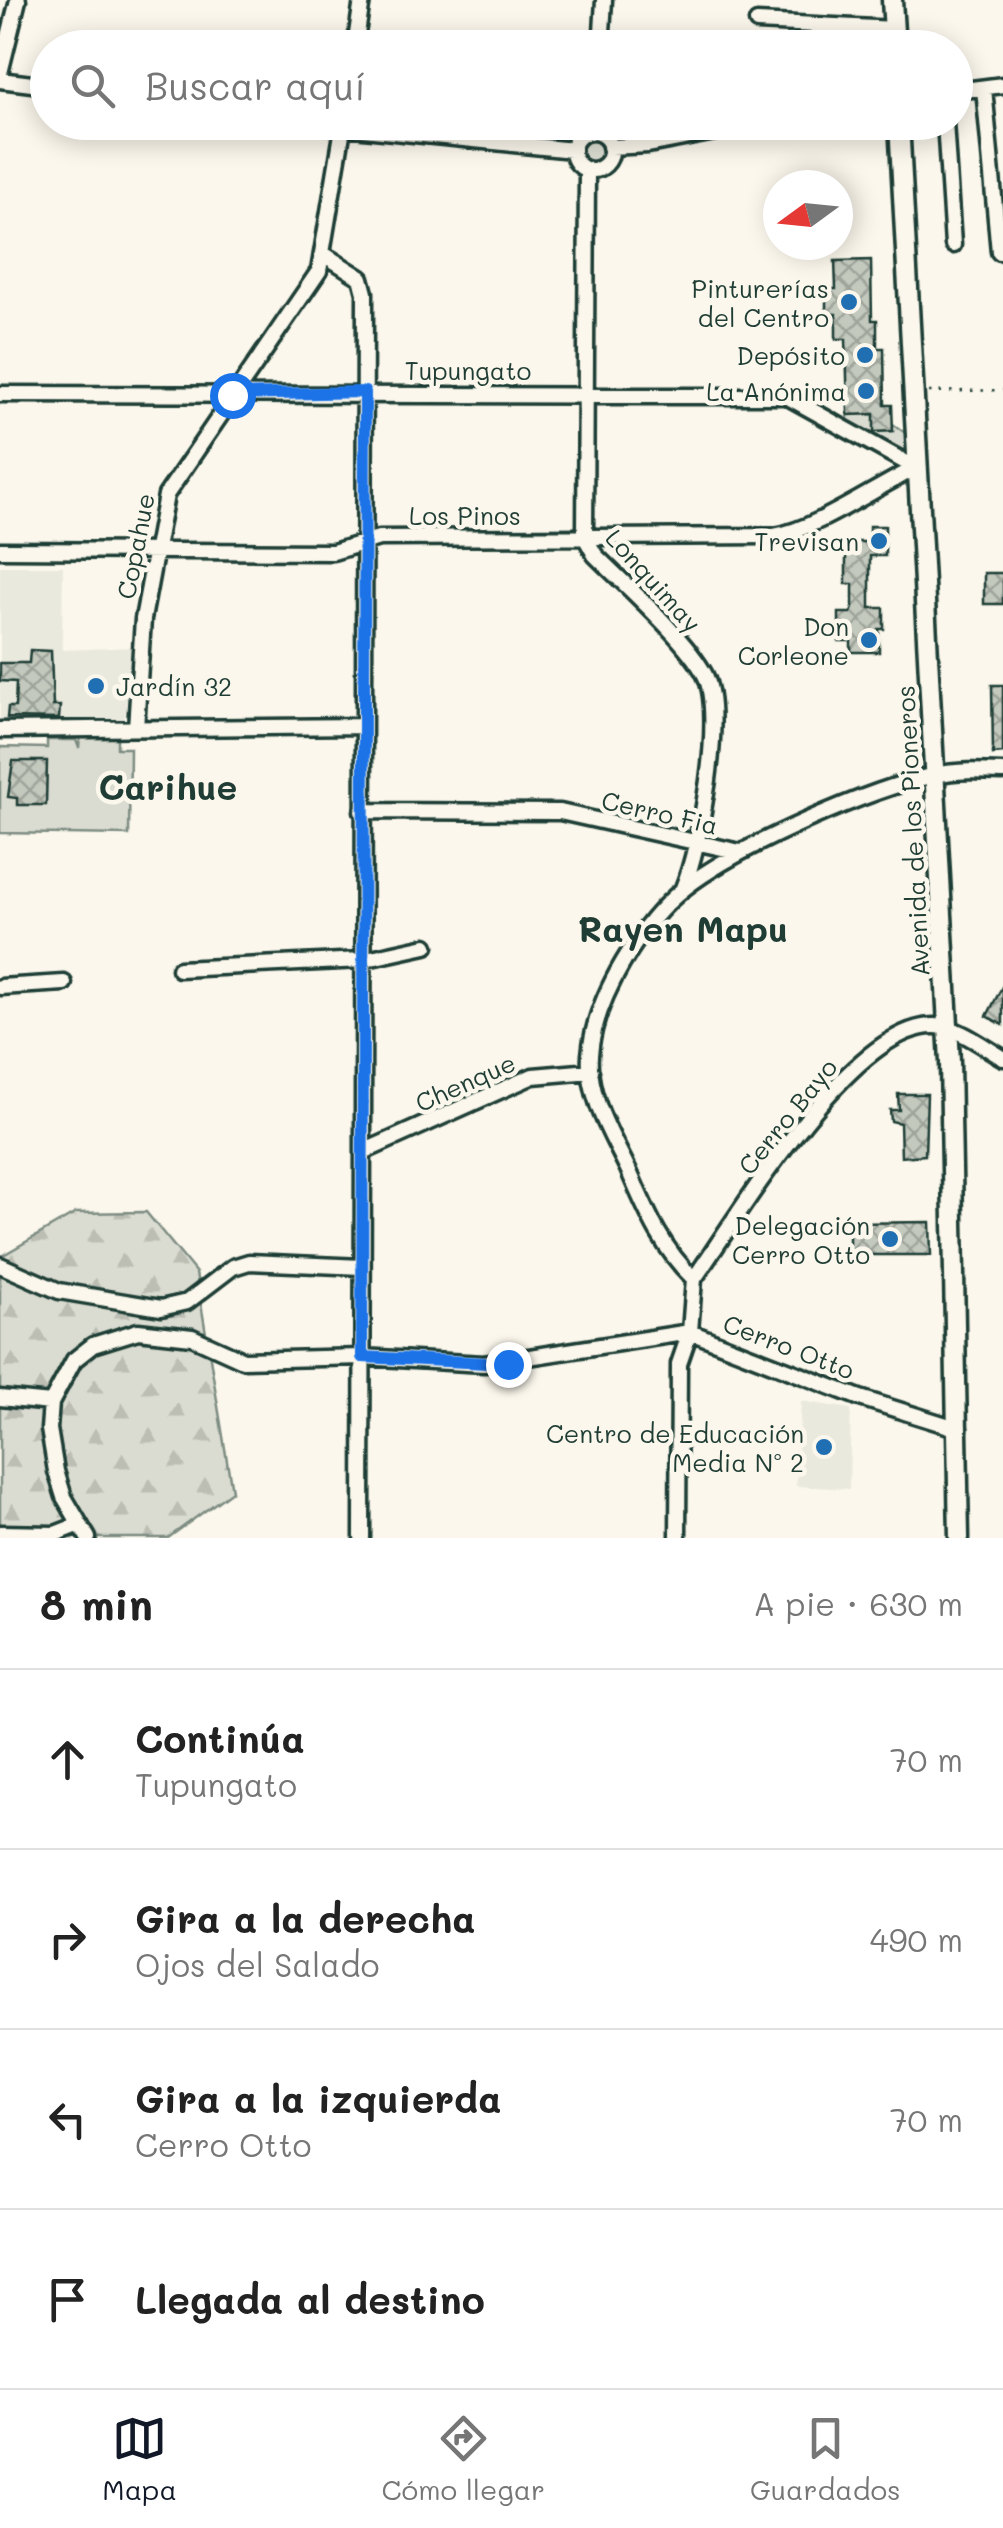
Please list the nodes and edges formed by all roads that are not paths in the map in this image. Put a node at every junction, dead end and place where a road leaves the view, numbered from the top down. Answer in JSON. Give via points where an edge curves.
{"nodes":[{"id":1,"x":18,"y":0,"type":"edge"},
{"id":2,"x":362,"y":0,"type":"edge"},
{"id":3,"x":604,"y":0,"type":"edge"},
{"id":4,"x":892,"y":0,"type":"edge"},
{"id":5,"x":757,"y":22,"type":"dead end"},
{"id":6,"x":358,"y":30,"type":"edge"},
{"id":7,"x":602,"y":30,"type":"edge"},
{"id":8,"x":826,"y":30,"type":"edge"},
{"id":9,"x":894,"y":30,"type":"edge"},
{"id":10,"x":0,"y":76,"type":"edge"},
{"id":11,"x":30,"y":82,"type":"edge"},
{"id":12,"x":1003,"y":85,"type":"edge"},
{"id":13,"x":984,"y":88,"type":"junction"},
{"id":14,"x":973,"y":89,"type":"edge"},
{"id":15,"x":341,"y":140,"type":"edge"},
{"id":16,"x":477,"y":140,"type":"edge"},
{"id":17,"x":579,"y":140,"type":"edge"},
{"id":18,"x":605,"y":140,"type":"edge"},
{"id":19,"x":674,"y":140,"type":"edge"},
{"id":20,"x":901,"y":140,"type":"edge"},
{"id":21,"x":946,"y":140,"type":"edge"},
{"id":22,"x":610,"y":146,"type":"junction"},
{"id":23,"x":573,"y":150,"type":"junction"},
{"id":24,"x":587,"y":170,"type":"junction"},
{"id":25,"x":953,"y":245,"type":"dead end"},
{"id":26,"x":999,"y":252,"type":"dead end"},
{"id":27,"x":325,"y":256,"type":"junction"},
{"id":28,"x":365,"y":392,"type":"junction"},
{"id":29,"x":586,"y":393,"type":"junction"},
{"id":30,"x":0,"y":394,"type":"edge"},
{"id":31,"x":232,"y":395,"type":"junction"},
{"id":32,"x":916,"y":468,"type":"junction"},
{"id":33,"x":585,"y":537,"type":"junction"},
{"id":34,"x":363,"y":542,"type":"junction"},
{"id":35,"x":0,"y":550,"type":"edge"},
{"id":36,"x":155,"y":552,"type":"junction"},
{"id":37,"x":362,"y":726,"type":"junction"},
{"id":38,"x":136,"y":728,"type":"junction"},
{"id":39,"x":0,"y":730,"type":"edge"},
{"id":40,"x":1003,"y":772,"type":"edge"},
{"id":41,"x":935,"y":775,"type":"junction"},
{"id":42,"x":362,"y":810,"type":"junction"},
{"id":43,"x":699,"y":844,"type":"junction"},
{"id":44,"x":740,"y":852,"type":"junction"},
{"id":45,"x":682,"y":889,"type":"junction"},
{"id":46,"x":426,"y":946,"type":"dead end"},
{"id":47,"x":362,"y":960,"type":"junction"},
{"id":48,"x":178,"y":969,"type":"dead end"},
{"id":49,"x":64,"y":983,"type":"dead end"},
{"id":50,"x":0,"y":987,"type":"edge"},
{"id":51,"x":948,"y":1028,"type":"junction"},
{"id":52,"x":1003,"y":1058,"type":"edge"},
{"id":53,"x":590,"y":1071,"type":"junction"},
{"id":54,"x":363,"y":1152,"type":"junction"},
{"id":55,"x":0,"y":1265,"type":"edge"},
{"id":56,"x":362,"y":1267,"type":"junction"},
{"id":57,"x":694,"y":1278,"type":"junction"},
{"id":58,"x":690,"y":1332,"type":"junction"},
{"id":59,"x":362,"y":1357,"type":"junction"},
{"id":60,"x":0,"y":1398,"type":"edge"},
{"id":61,"x":51,"y":1403,"type":"junction"},
{"id":62,"x":959,"y":1429,"type":"junction"},
{"id":63,"x":78,"y":1525,"type":"junction"},
{"id":64,"x":0,"y":1533,"type":"edge"},
{"id":65,"x":88,"y":1538,"type":"edge"},
{"id":66,"x":362,"y":1538,"type":"edge"},
{"id":67,"x":678,"y":1538,"type":"edge"},
{"id":68,"x":959,"y":1538,"type":"edge"}],
"edges":[{"from":1,"to":10,"type":"street"},
{"from":2,"to":6,"type":"street"},
{"from":3,"to":7,"type":"street"},
{"from":4,"to":9,"type":"main road"},
{"from":5,"to":8,"type":"street"},
{"from":10,"to":11,"type":"street"},
{"from":12,"to":13,"type":"street"},
{"from":13,"to":14,"type":"street"},
{"from":13,"to":26,"type":"street"},
{"from":15,"to":27,"type":"street","name":"Copahue"},
{"from":16,"to":23,"type":"street"},
{"from":17,"to":23,"type":"street"},
{"from":18,"to":22,"type":"street"},
{"from":19,"to":22,"type":"street"},
{"from":20,"to":32,"type":"main road","name":"Avenida de los Pioneros"},
{"from":21,"to":25,"type":"street"},
{"from":22,"to":24,"type":"street","via":[[606,165]]},
{"from":23,"to":24,"type":"street"},
{"from":24,"to":29,"type":"street","name":"Lonquimay"},
{"from":27,"to":28,"type":"street","via":[[361,278]]},
{"from":27,"to":31,"type":"street","name":"Copahue"},
{"from":28,"to":29,"type":"street","name":"Tupungato"},
{"from":28,"to":31,"type":"street","name":"Tupungato"},
{"from":28,"to":34,"type":"street"},
{"from":29,"to":32,"type":"street","name":"Tupungato","via":[[786,396]]},
{"from":29,"to":33,"type":"street","name":"Lonquimay"},
{"from":30,"to":31,"type":"street","name":"Tupungato"},
{"from":31,"to":36,"type":"street","name":"Copahue","via":[[172,479]]},
{"from":32,"to":33,"type":"street","name":"Los Pinos","via":[[790,533]]},
{"from":32,"to":41,"type":"main road","name":"Avenida de los Pioneros"},
{"from":33,"to":34,"type":"street","name":"Los Pinos"},
{"from":33,"to":43,"type":"street","name":"Lonquimay","via":[[707,678],[712,700]]},
{"from":34,"to":36,"type":"street","name":"Los Pinos","via":[[333,552]]},
{"from":34,"to":37,"type":"street"},
{"from":35,"to":36,"type":"street","name":"Los Pinos"},
{"from":36,"to":38,"type":"street","name":"Copahue"},
{"from":37,"to":38,"type":"street"},
{"from":37,"to":42,"type":"street"},
{"from":38,"to":39,"type":"street"},
{"from":40,"to":41,"type":"street","name":"Cerro Fia"},
{"from":41,"to":44,"type":"street","name":"Cerro Fia"},
{"from":41,"to":51,"type":"main road","name":"Avenida de los Pioneros"},
{"from":42,"to":43,"type":"street","name":"Cerro Fia","via":[[560,812]]},
{"from":42,"to":47,"type":"street"},
{"from":43,"to":44,"type":"street","name":"Cerro Fia"},
{"from":43,"to":45,"type":"street","name":"Lonquimay"},
{"from":44,"to":45,"type":"street","name":"Lonquimay"},
{"from":45,"to":53,"type":"street","name":"Lonquimay","via":[[616,972],[599,1014]]},
{"from":46,"to":47,"type":"street"},
{"from":47,"to":48,"type":"street"},
{"from":47,"to":54,"type":"street"},
{"from":49,"to":50,"type":"street"},
{"from":51,"to":52,"type":"street"},
{"from":51,"to":57,"type":"street","name":"Cerro Bayo","via":[[904,1032],[853,1068],[798,1131]]},
{"from":51,"to":62,"type":"main road","name":"Avenida de los Pioneros"},
{"from":53,"to":54,"type":"street","name":"Chenque","via":[[533,1076]]},
{"from":53,"to":57,"type":"street","name":"Lonquimay","via":[[597,1102],[661,1242]]},
{"from":54,"to":56,"type":"street"},
{"from":55,"to":56,"type":"street","via":[[59,1291],[161,1308],[187,1302],[249,1262]]},
{"from":56,"to":59,"type":"street"},
{"from":57,"to":58,"type":"street"},
{"from":58,"to":59,"type":"street","name":"Cerro Otto","via":[[508,1364]]},
{"from":58,"to":62,"type":"street","name":"Cerro Otto"},
{"from":58,"to":67,"type":"street","via":[[679,1364]]},
{"from":59,"to":61,"type":"street","name":"Cerro Otto","via":[[243,1360],[192,1337],[138,1331],[93,1345],[74,1360]]},
{"from":59,"to":66,"type":"street"},
{"from":60,"to":61,"type":"street"},
{"from":61,"to":63,"type":"street","via":[[53,1459]]},
{"from":62,"to":68,"type":"main road","name":"Avenida de los Pioneros"},
{"from":63,"to":64,"type":"street","via":[[55,1534]]},
{"from":63,"to":65,"type":"street"}]}
